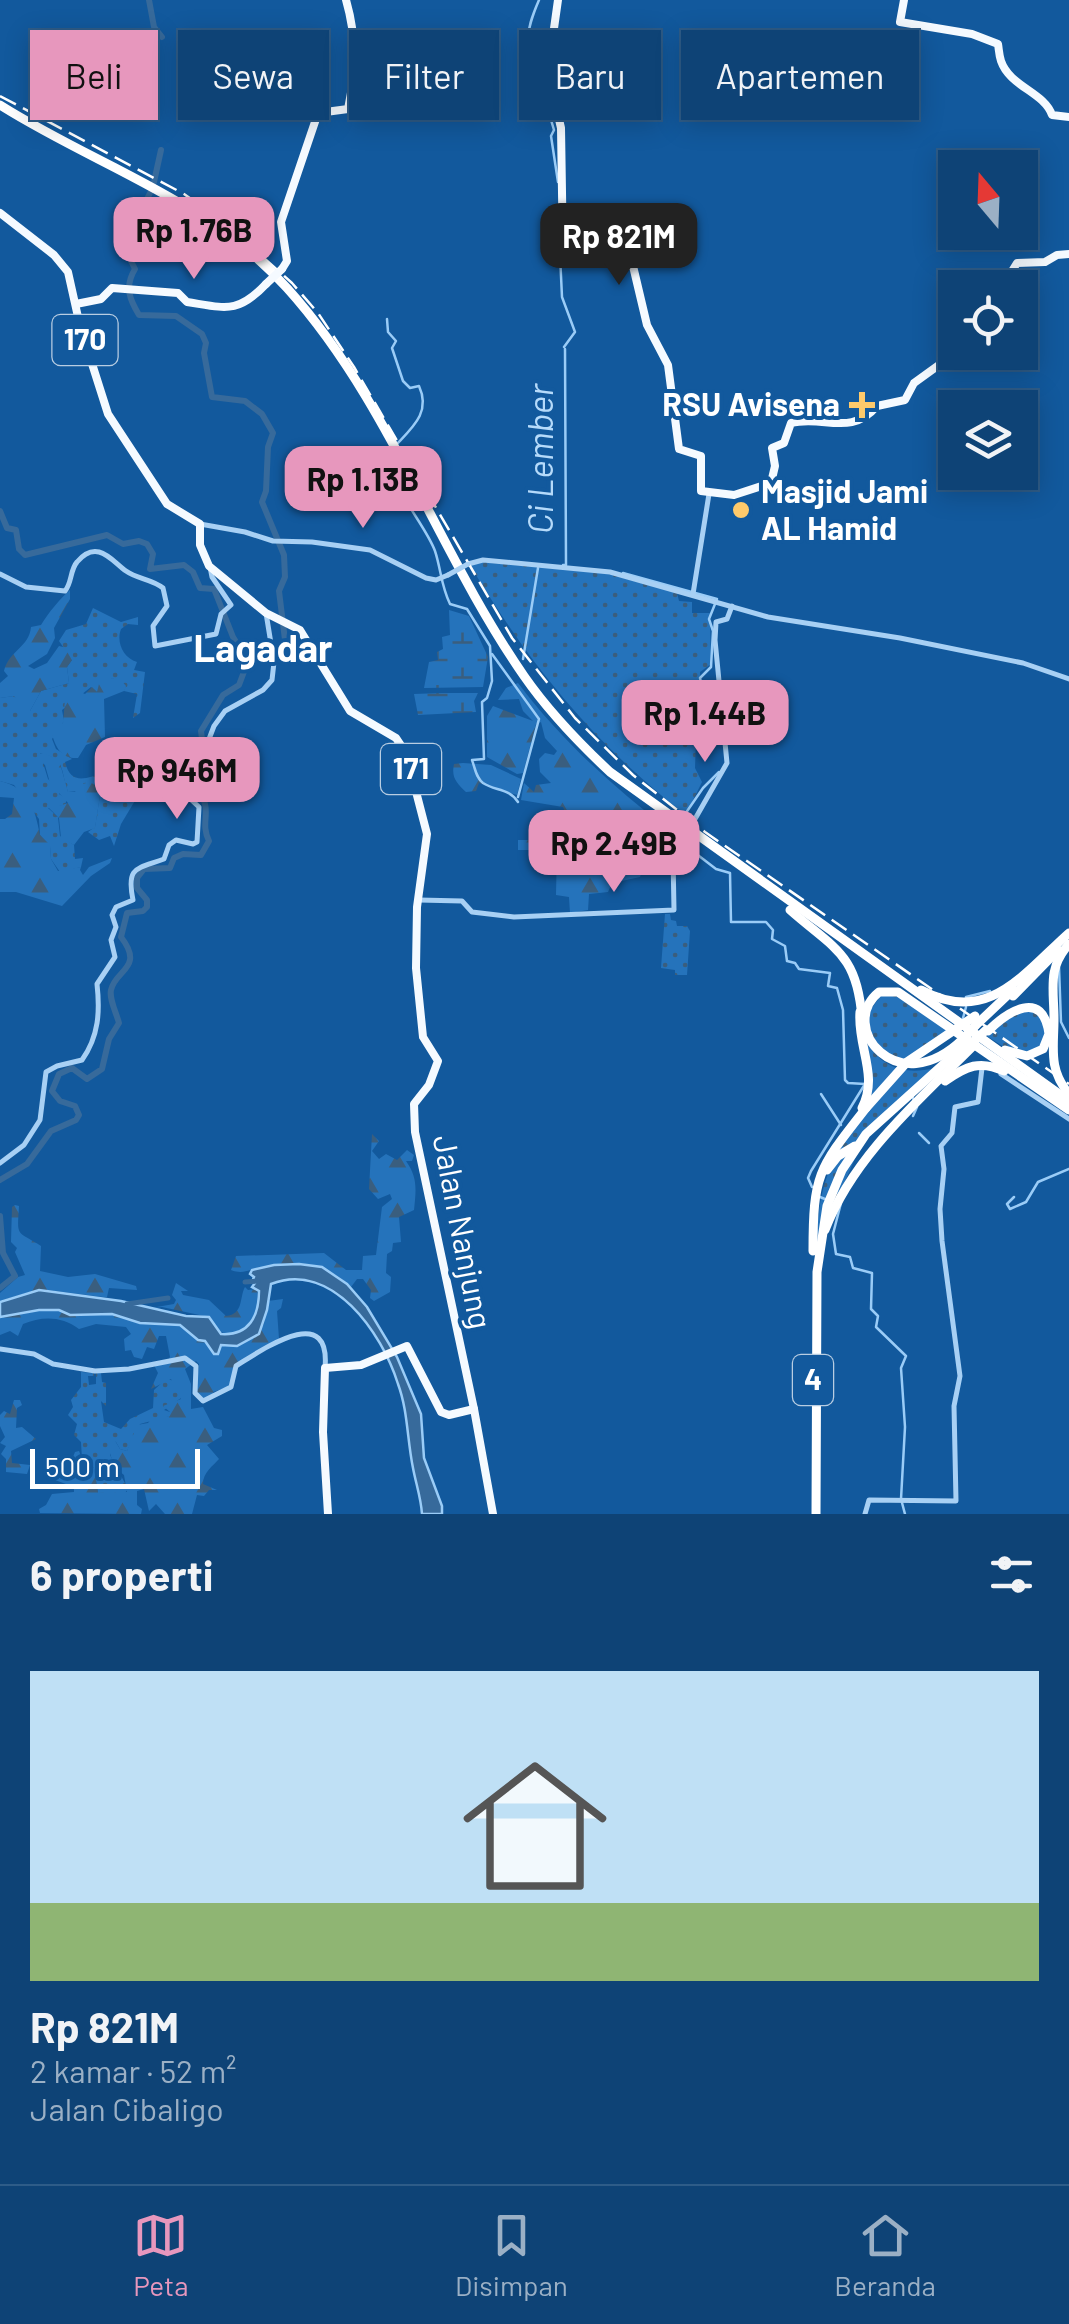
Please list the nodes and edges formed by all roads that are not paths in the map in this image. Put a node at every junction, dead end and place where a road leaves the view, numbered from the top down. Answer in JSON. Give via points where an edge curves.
{"nodes":[{"id":1,"x":346,"y":0,"type":"edge"},
{"id":2,"x":558,"y":0,"type":"edge"},
{"id":3,"x":904,"y":0,"type":"edge"},
{"id":4,"x":0,"y":108,"type":"edge"},
{"id":5,"x":1069,"y":117,"type":"edge"},
{"id":6,"x":0,"y":214,"type":"edge"},
{"id":7,"x":1069,"y":254,"type":"edge"},
{"id":8,"x":1013,"y":270,"type":"edge"},
{"id":9,"x":76,"y":304,"type":"junction"},
{"id":10,"x":938,"y":365,"type":"edge"},
{"id":11,"x":395,"y":457,"type":"junction"},
{"id":12,"x":709,"y":494,"type":"junction"},
{"id":13,"x":200,"y":524,"type":"junction"},
{"id":14,"x":210,"y":568,"type":"junction"},
{"id":15,"x":0,"y":574,"type":"edge"},
{"id":16,"x":693,"y":593,"type":"junction"},
{"id":17,"x":732,"y":606,"type":"junction"},
{"id":18,"x":266,"y":613,"type":"junction"},
{"id":19,"x":1069,"y":679,"type":"edge"},
{"id":20,"x":418,"y":900,"type":"junction"},
{"id":21,"x":790,"y":910,"type":"junction"},
{"id":22,"x":830,"y":930,"type":"junction"},
{"id":23,"x":1069,"y":937,"type":"edge"},
{"id":24,"x":906,"y":981,"type":"junction"},
{"id":25,"x":860,"y":994,"type":"junction"},
{"id":26,"x":981,"y":1027,"type":"junction"},
{"id":27,"x":968,"y":1043,"type":"junction"},
{"id":28,"x":1052,"y":1044,"type":"junction"},
{"id":29,"x":921,"y":1095,"type":"junction"},
{"id":30,"x":1067,"y":1103,"type":"edge"},
{"id":31,"x":864,"y":1108,"type":"junction"},
{"id":32,"x":1069,"y":1119,"type":"edge"},
{"id":33,"x":892,"y":1120,"type":"junction"},
{"id":34,"x":867,"y":1139,"type":"dead end"},
{"id":35,"x":855,"y":1146,"type":"dead end"},
{"id":36,"x":0,"y":1162,"type":"edge"},
{"id":37,"x":813,"y":1246,"type":"junction"},
{"id":38,"x":818,"y":1272,"type":"junction"},
{"id":39,"x":0,"y":1349,"type":"edge"},
{"id":40,"x":325,"y":1368,"type":"junction"},
{"id":41,"x":474,"y":1409,"type":"junction"},
{"id":42,"x":328,"y":1514,"type":"edge"},
{"id":43,"x":493,"y":1514,"type":"edge"},
{"id":44,"x":814,"y":1514,"type":"edge"},
{"id":45,"x":865,"y":1514,"type":"edge"}],
"edges":[{"from":1,"to":9,"type":"main road","bridge":true,"via":[[356,65],[349,108],[320,112],[314,122],[281,222],[287,261],[282,269],[248,303],[231,306],[187,302],[178,292],[110,288],[101,299]]},
{"from":2,"to":12,"type":"main road","via":[[548,70],[561,128],[563,256],[632,266],[647,324],[668,365],[680,448],[701,455],[700,488]]},
{"from":3,"to":5,"type":"main road","via":[[900,22],[996,43],[1019,84],[1048,104],[1052,115]]},
{"from":4,"to":11,"type":"highway","via":[[180,206],[249,258],[325,342]]},
{"from":6,"to":9,"type":"main road","number":"170","via":[[56,256]]},
{"from":7,"to":8,"type":"main road"},
{"from":9,"to":13,"type":"main road","number":"170","via":[[107,411],[162,498]]},
{"from":10,"to":12,"type":"main road","via":[[914,382],[906,399],[875,406],[868,418],[790,423],[784,444],[772,448],[772,482],[738,494]]},
{"from":11,"to":21,"type":"highway","via":[[499,647],[556,725],[637,801]]},
{"from":11,"to":22,"type":"highway","via":[[502,643],[562,724],[636,794]]},
{"from":12,"to":16,"type":"street"},
{"from":13,"to":14,"type":"main road"},
{"from":13,"to":16,"type":"street","bridge":true,"via":[[275,541],[370,550],[438,580],[482,560],[610,572]]},
{"from":14,"to":15,"type":"street","via":[[231,602],[214,636],[154,646],[154,626],[167,606],[164,588],[124,570],[112,556],[81,558],[64,591],[26,587]]},
{"from":14,"to":18,"type":"main road","number":"171"},
{"from":16,"to":17,"type":"street"},
{"from":17,"to":19,"type":"street","via":[[1022,663]]},
{"from":17,"to":20,"type":"street","bridge":true,"via":[[727,619],[716,622],[715,643],[727,763],[673,856],[674,910],[511,917],[472,912],[462,901]]},
{"from":18,"to":20,"type":"main road","number":"171","via":[[302,632],[351,713],[395,737],[406,754],[428,841]]},
{"from":18,"to":36,"type":"street","via":[[274,674],[269,685],[226,710],[184,784],[187,797],[199,805],[197,842],[176,840],[162,861],[134,871],[133,900],[112,915],[115,957],[97,984],[100,1006],[90,1047],[79,1062],[46,1072],[40,1120],[24,1145]]},
{"from":20,"to":41,"type":"main road","name":"Jalan Nanjung","number":"171","via":[[422,1034],[438,1063],[415,1102],[415,1132]]},
{"from":21,"to":25,"type":"highway","via":[[844,956]]},
{"from":21,"to":30,"type":"highway"},
{"from":22,"to":24,"type":"highway"},
{"from":22,"to":30,"type":"highway"},
{"from":23,"to":24,"type":"highway","via":[[984,1000],[950,1002]]},
{"from":23,"to":26,"type":"highway","number":"4"},
{"from":23,"to":28,"type":"highway","via":[[1051,978]]},
{"from":24,"to":26,"type":"highway","via":[[1016,1056],[1040,1051],[1049,1034],[1044,1018],[1026,1007]]},
{"from":25,"to":27,"type":"highway","via":[[868,1040],[893,1066],[931,1067]]},
{"from":25,"to":31,"type":"highway","via":[[871,1079]]},
{"from":26,"to":27,"type":"highway","number":"4","bridge":true},
{"from":26,"to":28,"type":"highway","via":[[1012,1007],[1030,1005],[1048,1018]]},
{"from":26,"to":31,"type":"highway","number":"4","bridge":true,"via":[[908,1062]]},
{"from":27,"to":29,"type":"highway"},
{"from":27,"to":30,"type":"highway","via":[[934,1061],[902,1063],[873,1043],[866,1011],[880,992],[900,993]]},
{"from":28,"to":30,"type":"highway"},
{"from":29,"to":30,"type":"highway","via":[[964,1068],[985,1064]]},
{"from":29,"to":33,"type":"highway"},
{"from":29,"to":33,"type":"highway"},
{"from":31,"to":37,"type":"highway","number":"4","via":[[816,1182]]},
{"from":32,"to":45,"type":"street","via":[[987,1067],[979,1071],[977,1104],[955,1107],[952,1133],[941,1146],[940,1209],[960,1376],[954,1406],[957,1497],[869,1500]]},
{"from":33,"to":34,"type":"highway"},
{"from":33,"to":38,"type":"highway","via":[[836,1206]]},
{"from":33,"to":38,"type":"highway","number":"4","via":[[856,1148],[834,1186]]},
{"from":35,"to":37,"type":"highway","via":[[835,1158],[824,1176]]},
{"from":37,"to":44,"type":"highway","number":"4"},
{"from":38,"to":44,"type":"highway","number":"4"},
{"from":39,"to":40,"type":"street","via":[[95,1370],[185,1358],[196,1366],[196,1396],[203,1401],[231,1388],[236,1366],[292,1335],[318,1339]]},
{"from":40,"to":41,"type":"main road","via":[[361,1365],[410,1348],[441,1412]]},
{"from":40,"to":42,"type":"main road"},
{"from":41,"to":43,"type":"main road","name":"Jalan Nanjung","number":"171"}]}
